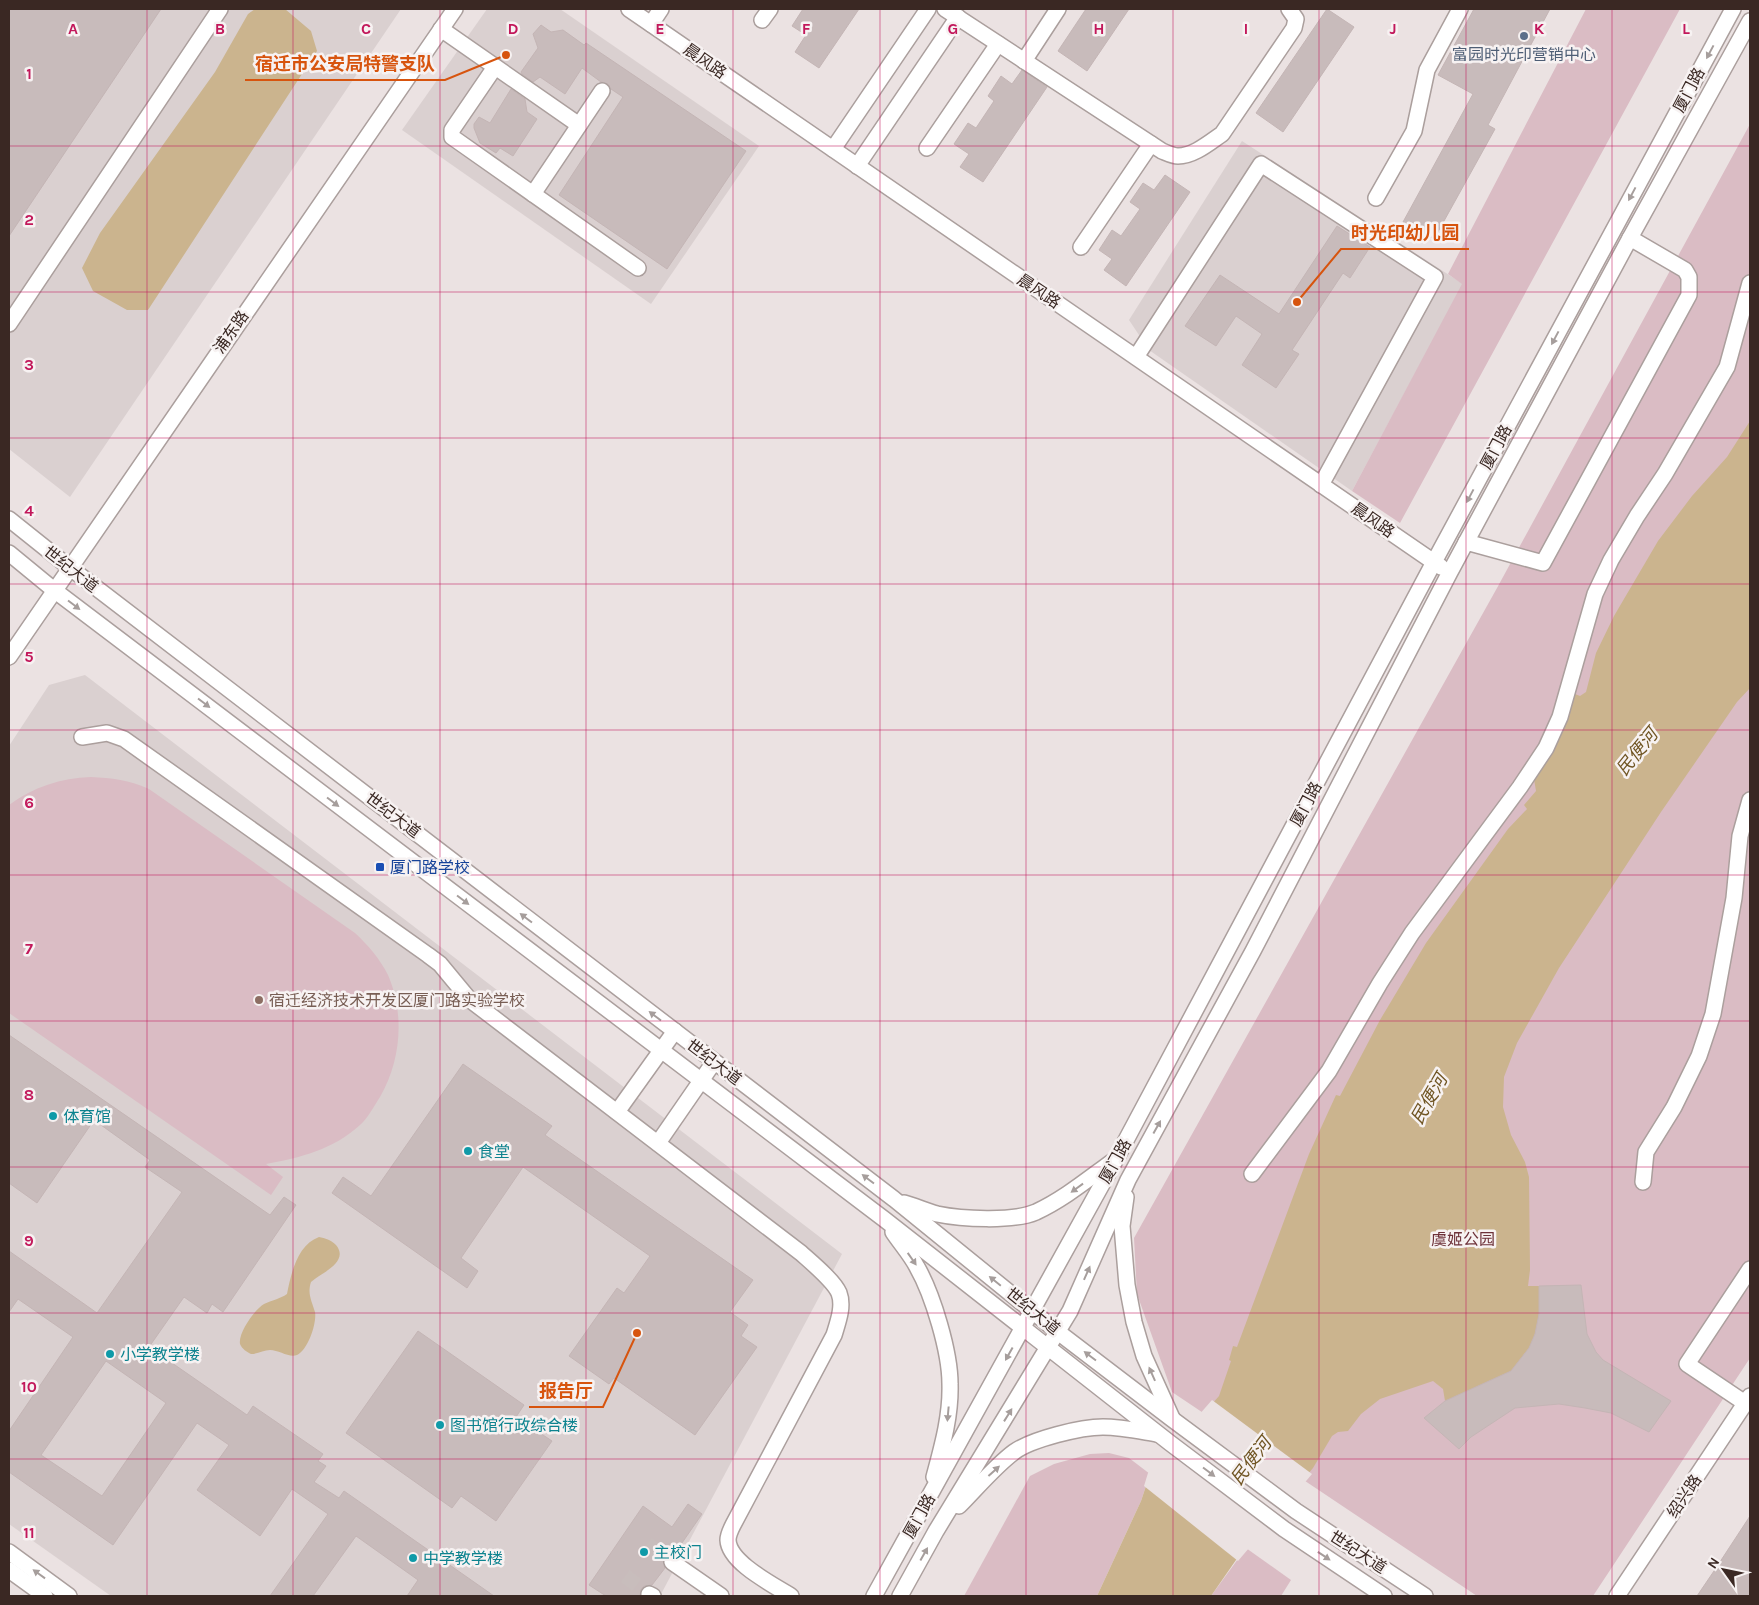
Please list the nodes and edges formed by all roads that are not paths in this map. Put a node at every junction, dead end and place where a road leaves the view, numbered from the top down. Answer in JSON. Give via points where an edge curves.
{"nodes":[{"id":1,"x":220,"y":9,"type":"edge"},
{"id":2,"x":455,"y":9,"type":"edge"},
{"id":3,"x":629,"y":9,"type":"edge"},
{"id":4,"x":661,"y":9,"type":"edge"},
{"id":5,"x":928,"y":9,"type":"edge"},
{"id":6,"x":945,"y":9,"type":"edge"},
{"id":7,"x":1058,"y":9,"type":"edge"},
{"id":8,"x":1289,"y":9,"type":"edge"},
{"id":9,"x":1460,"y":9,"type":"edge"},
{"id":10,"x":1733,"y":9,"type":"edge"},
{"id":11,"x":958,"y":17,"type":"junction"},
{"id":12,"x":1750,"y":20,"type":"edge"},
{"id":13,"x":651,"y":24,"type":"junction"},
{"id":14,"x":441,"y":29,"type":"junction"},
{"id":15,"x":998,"y":44,"type":"junction"},
{"id":16,"x":1024,"y":61,"type":"junction"},
{"id":17,"x":495,"y":67,"type":"junction"},
{"id":18,"x":602,"y":91,"type":"dead end"},
{"id":19,"x":579,"y":125,"type":"junction"},
{"id":20,"x":1151,"y":144,"type":"junction"},
{"id":21,"x":927,"y":148,"type":"dead end"},
{"id":22,"x":832,"y":149,"type":"junction"},
{"id":23,"x":857,"y":166,"type":"junction"},
{"id":24,"x":533,"y":194,"type":"junction"},
{"id":25,"x":1376,"y":198,"type":"dead end"},
{"id":26,"x":1630,"y":238,"type":"junction"},
{"id":27,"x":1081,"y":247,"type":"dead end"},
{"id":28,"x":638,"y":268,"type":"dead end"},
{"id":29,"x":1750,"y":283,"type":"edge"},
{"id":30,"x":9,"y":324,"type":"edge"},
{"id":31,"x":1136,"y":357,"type":"junction"},
{"id":32,"x":1321,"y":485,"type":"junction"},
{"id":33,"x":9,"y":520,"type":"edge"},
{"id":34,"x":1466,"y":542,"type":"junction"},
{"id":35,"x":9,"y":553,"type":"edge"},
{"id":36,"x":1434,"y":562,"type":"junction"},
{"id":37,"x":69,"y":567,"type":"junction"},
{"id":38,"x":1450,"y":572,"type":"junction"},
{"id":39,"x":54,"y":590,"type":"junction"},
{"id":40,"x":9,"y":657,"type":"edge"},
{"id":41,"x":82,"y":738,"type":"dead end"},
{"id":42,"x":1750,"y":800,"type":"edge"},
{"id":43,"x":675,"y":1031,"type":"junction"},
{"id":44,"x":661,"y":1050,"type":"junction"},
{"id":45,"x":714,"y":1062,"type":"junction"},
{"id":46,"x":701,"y":1081,"type":"junction"},
{"id":47,"x":617,"y":1112,"type":"junction"},
{"id":48,"x":658,"y":1143,"type":"junction"},
{"id":49,"x":1116,"y":1159,"type":"junction"},
{"id":50,"x":1252,"y":1174,"type":"dead end"},
{"id":51,"x":1128,"y":1180,"type":"junction"},
{"id":52,"x":1643,"y":1182,"type":"dead end"},
{"id":53,"x":894,"y":1200,"type":"junction"},
{"id":54,"x":884,"y":1219,"type":"junction"},
{"id":55,"x":1750,"y":1269,"type":"edge"},
{"id":56,"x":1032,"y":1311,"type":"junction"},
{"id":57,"x":1023,"y":1328,"type":"junction"},
{"id":58,"x":1058,"y":1332,"type":"junction"},
{"id":59,"x":1048,"y":1348,"type":"junction"},
{"id":60,"x":1748,"y":1400,"type":"edge"},
{"id":61,"x":1178,"y":1423,"type":"junction"},
{"id":62,"x":1164,"y":1438,"type":"junction"},
{"id":63,"x":928,"y":1500,"type":"junction"},
{"id":64,"x":936,"y":1531,"type":"junction"},
{"id":65,"x":9,"y":1552,"type":"edge"},
{"id":66,"x":672,"y":1562,"type":"tunnel mouth"},
{"id":67,"x":9,"y":1570,"type":"edge"},
{"id":68,"x":1376,"y":1594,"type":"edge"},
{"id":69,"x":45,"y":1596,"type":"edge"},
{"id":70,"x":69,"y":1596,"type":"edge"},
{"id":71,"x":721,"y":1596,"type":"edge"},
{"id":72,"x":792,"y":1596,"type":"edge"},
{"id":73,"x":874,"y":1596,"type":"edge"},
{"id":74,"x":900,"y":1596,"type":"edge"},
{"id":75,"x":1425,"y":1596,"type":"edge"},
{"id":76,"x":1617,"y":1596,"type":"edge"}],
"edges":[{"from":1,"to":30,"type":"street"},
{"from":2,"to":14,"type":"street","name":"浦东路"},
{"from":3,"to":13,"type":"street","name":"晨风路"},
{"from":4,"to":13,"type":"street"},
{"from":5,"to":22,"type":"street"},
{"from":6,"to":11,"type":"street"},
{"from":7,"to":16,"type":"street"},
{"from":8,"to":20,"type":"street","via":[[1296,19],[1294,28],[1222,134],[1190,154],[1177,156],[1162,152]]},
{"from":9,"to":25,"type":"street","via":[[1427,70],[1414,131]]},
{"from":10,"to":36,"type":"street","name":"厦门路","one_way":true},
{"from":11,"to":15,"type":"street"},
{"from":11,"to":23,"type":"street"},
{"from":12,"to":26,"type":"street","name":"厦门路"},
{"from":13,"to":22,"type":"street","name":"晨风路"},
{"from":14,"to":17,"type":"street"},
{"from":14,"to":37,"type":"street","name":"浦东路"},
{"from":15,"to":16,"type":"street"},
{"from":15,"to":21,"type":"street"},
{"from":16,"to":20,"type":"street"},
{"from":17,"to":19,"type":"street"},
{"from":17,"to":24,"type":"street","via":[[451,135]]},
{"from":18,"to":19,"type":"street"},
{"from":19,"to":24,"type":"street"},
{"from":20,"to":27,"type":"street"},
{"from":22,"to":23,"type":"street","name":"晨风路"},
{"from":23,"to":31,"type":"street","name":"晨风路"},
{"from":24,"to":28,"type":"street"},
{"from":26,"to":34,"type":"street","name":"厦门路"},
{"from":26,"to":34,"type":"street","via":[[1685,270],[1689,277],[1689,295],[1685,303],[1543,562]]},
{"from":29,"to":50,"type":"street","via":[[1727,366],[1637,516],[1595,594],[1560,717],[1546,748],[1412,934],[1328,1071]]},
{"from":31,"to":32,"type":"street","name":"晨风路"},
{"from":31,"to":32,"type":"street","via":[[1261,164],[1435,277]]},
{"from":32,"to":36,"type":"street","name":"晨风路"},
{"from":33,"to":37,"type":"street","name":"世纪大道"},
{"from":34,"to":38,"type":"street","name":"厦门路"},
{"from":35,"to":39,"type":"street","name":"世纪大道"},
{"from":36,"to":38,"type":"street","name":"晨风路"},
{"from":36,"to":49,"type":"street","name":"厦门路"},
{"from":37,"to":39,"type":"street","name":"浦东路"},
{"from":43,"to":37,"type":"street","name":"世纪大道","one_way":true},
{"from":51,"to":38,"type":"street","name":"厦门路","one_way":true,"via":[[1253,951]]},
{"from":39,"to":40,"type":"street","name":"浦东路"},
{"from":39,"to":44,"type":"street","name":"世纪大道","one_way":true},
{"from":41,"to":47,"type":"street","via":[[107,733],[124,739],[148,755],[428,954],[470,999]]},
{"from":42,"to":52,"type":"street","via":[[1740,836],[1734,898],[1713,1014],[1699,1056],[1674,1107],[1646,1152]]},
{"from":43,"to":44,"type":"street"},
{"from":43,"to":45,"type":"street","name":"世纪大道"},
{"from":44,"to":46,"type":"street","name":"世纪大道"},
{"from":44,"to":47,"type":"street"},
{"from":45,"to":46,"type":"street"},
{"from":53,"to":45,"type":"street","name":"世纪大道","one_way":true},
{"from":46,"to":48,"type":"street"},
{"from":46,"to":54,"type":"street","name":"世纪大道"},
{"from":47,"to":48,"type":"street"},
{"from":48,"to":72,"type":"street","via":[[802,1253],[839,1292],[840,1317],[834,1335],[728,1540],[732,1552],[741,1562]]},
{"from":49,"to":53,"type":"street","one_way":true,"via":[[1065,1196],[1034,1213],[963,1218],[936,1214]]},
{"from":49,"to":56,"type":"street","name":"厦门路"},
{"from":58,"to":51,"type":"street","name":"厦门路","one_way":true},
{"from":61,"to":51,"type":"street","one_way":true,"via":[[1144,1356],[1134,1322],[1122,1226]]},
{"from":56,"to":53,"type":"street","name":"世纪大道","one_way":true},
{"from":54,"to":57,"type":"street","name":"世纪大道"},
{"from":54,"to":63,"type":"street","one_way":true,"via":[[917,1266],[937,1316],[949,1376],[946,1430]]},
{"from":55,"to":60,"type":"street","via":[[1687,1364]]},
{"from":56,"to":57,"type":"street","name":"厦门路"},
{"from":56,"to":58,"type":"street","name":"世纪大道"},
{"from":57,"to":59,"type":"street","name":"世纪大道"},
{"from":57,"to":63,"type":"street","name":"厦门路","one_way":true},
{"from":58,"to":59,"type":"street","name":"厦门路"},
{"from":61,"to":58,"type":"street","name":"世纪大道","one_way":true},
{"from":59,"to":62,"type":"street","name":"世纪大道"},
{"from":64,"to":59,"type":"street","name":"厦门路","one_way":true},
{"from":60,"to":76,"type":"street","name":"绍兴路"},
{"from":61,"to":75,"type":"street","name":"世纪大道","via":[[1296,1511]]},
{"from":64,"to":62,"type":"street","one_way":true,"via":[[984,1479],[1016,1451],[1032,1443],[1066,1432],[1102,1427]]},
{"from":62,"to":68,"type":"street","name":"世纪大道","one_way":true},
{"from":63,"to":73,"type":"street","name":"厦门路"},
{"from":74,"to":64,"type":"street","name":"厦门路","one_way":true},
{"from":70,"to":65,"type":"street","one_way":true},
{"from":66,"to":71,"type":"street"},
{"from":67,"to":69,"type":"street"}]}
